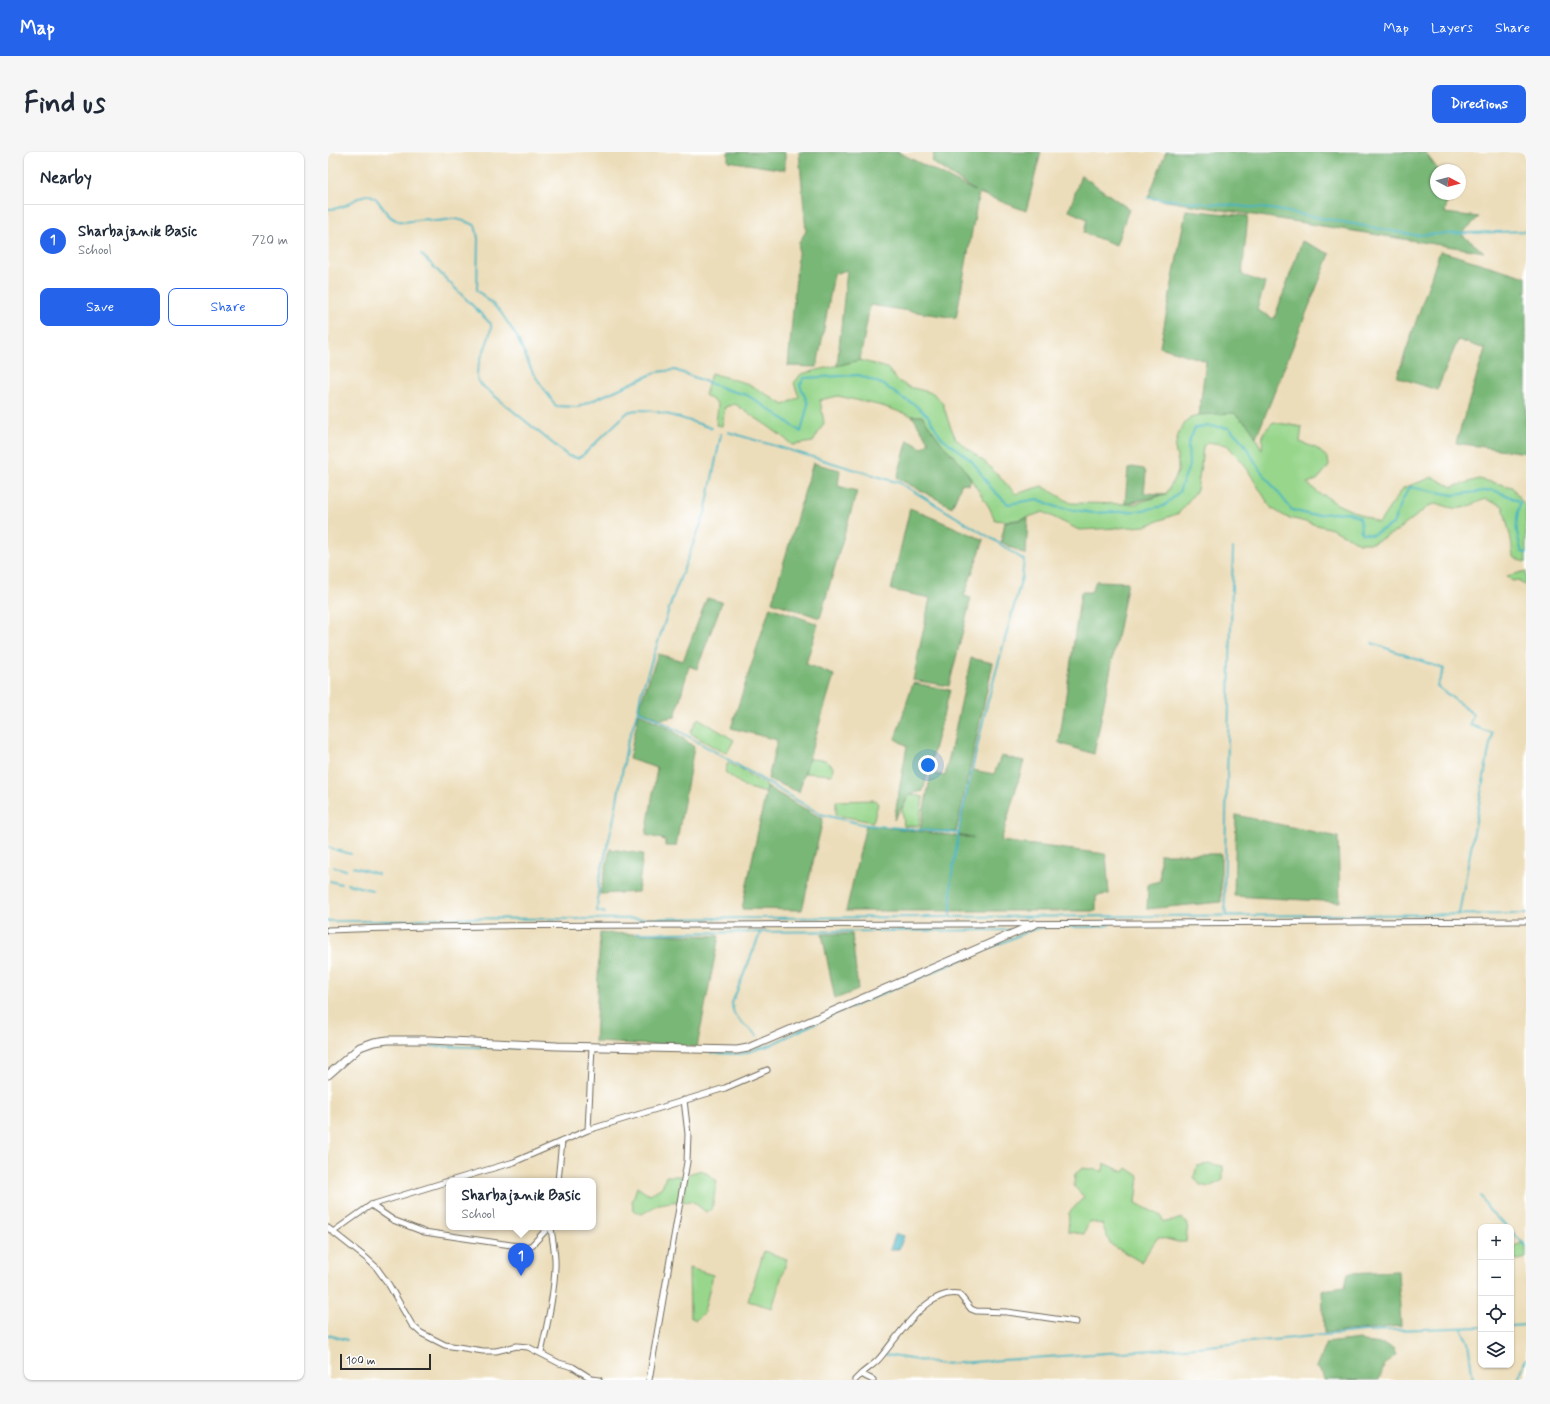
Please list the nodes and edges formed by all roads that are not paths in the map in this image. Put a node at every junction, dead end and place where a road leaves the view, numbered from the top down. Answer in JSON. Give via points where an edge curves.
{"nodes":[{"id":1,"x":1526,"y":921,"type":"edge"},
{"id":2,"x":1035,"y":924,"type":"junction"},
{"id":3,"x":328,"y":930,"type":"edge"},
{"id":4,"x":592,"y":1047,"type":"junction"},
{"id":5,"x":767,"y":1070,"type":"dead end"},
{"id":6,"x":328,"y":1074,"type":"edge"},
{"id":7,"x":684,"y":1100,"type":"junction"},
{"id":8,"x":588,"y":1130,"type":"junction"},
{"id":9,"x":562,"y":1141,"type":"junction"},
{"id":10,"x":460,"y":1178,"type":"edge"},
{"id":11,"x":558,"y":1178,"type":"edge"},
{"id":12,"x":446,"y":1182,"type":"edge"},
{"id":13,"x":371,"y":1204,"type":"junction"},
{"id":14,"x":328,"y":1228,"type":"edge"},
{"id":15,"x":546,"y":1230,"type":"edge"},
{"id":16,"x":551,"y":1230,"type":"edge"},
{"id":17,"x":333,"y":1232,"type":"junction"},
{"id":18,"x":1076,"y":1322,"type":"dead end"},
{"id":19,"x":541,"y":1353,"type":"junction"},
{"id":20,"x":861,"y":1374,"type":"junction"},
{"id":21,"x":599,"y":1380,"type":"edge"},
{"id":22,"x":649,"y":1380,"type":"edge"},
{"id":23,"x":855,"y":1380,"type":"edge"},
{"id":24,"x":873,"y":1380,"type":"edge"}],
"edges":[{"from":1,"to":2,"type":"street"},
{"from":2,"to":3,"type":"street","via":[[425,926]]},
{"from":2,"to":4,"type":"street","via":[[748,1048],[715,1051]]},
{"from":4,"to":6,"type":"street","via":[[388,1040],[360,1047]]},
{"from":4,"to":8,"type":"street"},
{"from":5,"to":7,"type":"street","via":[[725,1088]]},
{"from":7,"to":8,"type":"street"},
{"from":7,"to":22,"type":"street","via":[[688,1134],[687,1162]]},
{"from":8,"to":9,"type":"street"},
{"from":9,"to":10,"type":"street","via":[[514,1162]]},
{"from":9,"to":11,"type":"street"},
{"from":12,"to":13,"type":"street"},
{"from":13,"to":15,"type":"street","via":[[393,1220],[424,1232],[504,1244],[526,1247],[532,1245]]},
{"from":13,"to":17,"type":"street"},
{"from":14,"to":17,"type":"street"},
{"from":16,"to":19,"type":"street","via":[[555,1266],[551,1306]]},
{"from":17,"to":19,"type":"street","via":[[376,1267],[412,1325],[421,1333],[445,1345],[459,1348],[496,1351],[517,1346],[528,1347]]},
{"from":18,"to":20,"type":"street","via":[[1007,1312],[976,1311],[971,1309],[959,1294],[946,1294],[932,1301],[914,1317],[877,1360]]},
{"from":19,"to":21,"type":"street","via":[[573,1367],[592,1379]]},
{"from":20,"to":23,"type":"street"},
{"from":20,"to":24,"type":"street"}]}
